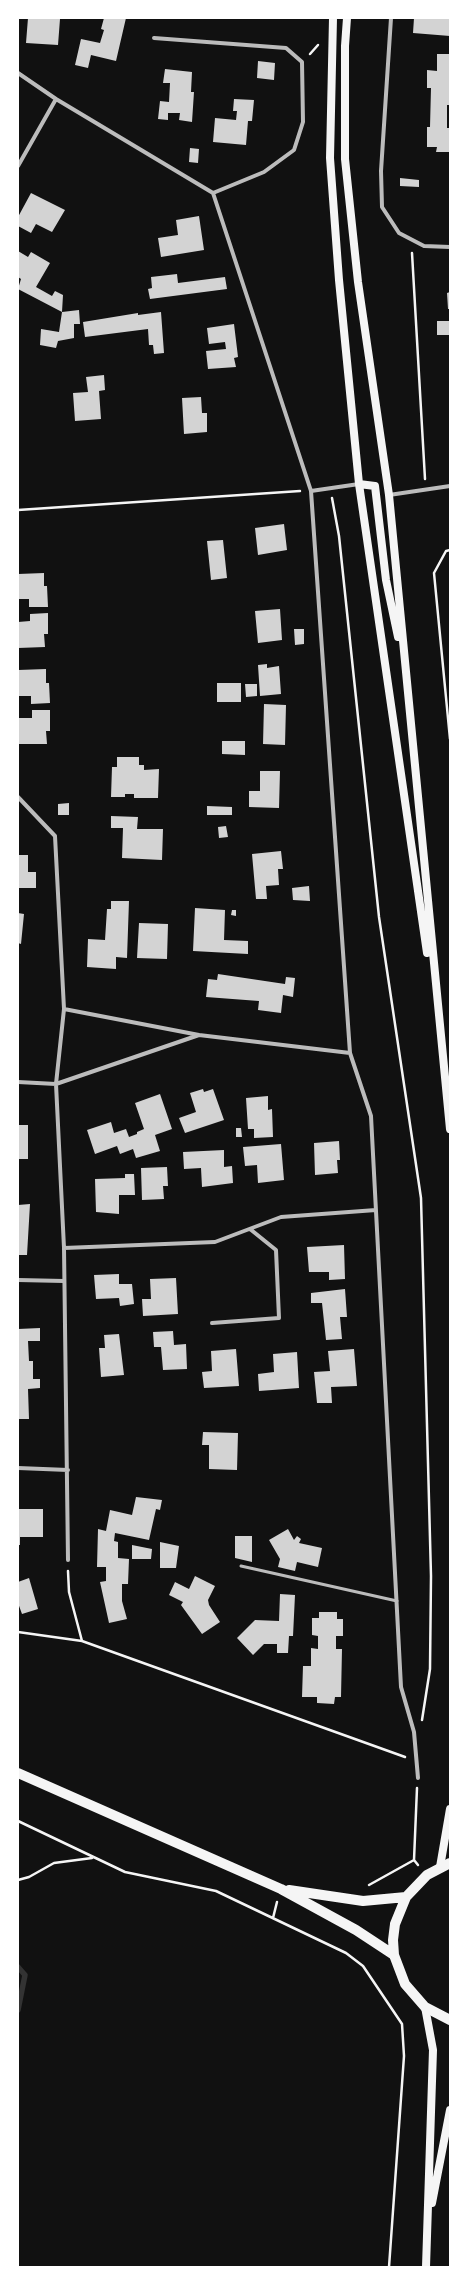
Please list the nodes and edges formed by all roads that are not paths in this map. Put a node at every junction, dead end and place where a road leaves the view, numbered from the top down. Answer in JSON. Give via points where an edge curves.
{"nodes":[{"id":1,"x":333,"y":18,"type":"edge"},
{"id":2,"x":347,"y":18,"type":"edge"},
{"id":3,"x":391,"y":18,"type":"edge"},
{"id":4,"x":154,"y":38,"type":"dead end"},
{"id":5,"x":18,"y":73,"type":"edge"},
{"id":6,"x":56,"y":99,"type":"junction"},
{"id":7,"x":18,"y":166,"type":"edge"},
{"id":8,"x":213,"y":193,"type":"junction"},
{"id":9,"x":450,"y":247,"type":"edge"},
{"id":10,"x":359,"y":484,"type":"junction"},
{"id":11,"x":450,"y":486,"type":"edge"},
{"id":12,"x":311,"y":491,"type":"junction"},
{"id":13,"x":389,"y":494,"type":"junction"},
{"id":14,"x":406,"y":673,"type":"junction"},
{"id":15,"x":18,"y":797,"type":"edge"},
{"id":16,"x":64,"y":1010,"type":"junction"},
{"id":17,"x":199,"y":1035,"type":"junction"},
{"id":18,"x":350,"y":1053,"type":"junction"},
{"id":19,"x":442,"y":1055,"type":"junction"},
{"id":20,"x":18,"y":1082,"type":"edge"},
{"id":21,"x":56,"y":1084,"type":"junction"},
{"id":22,"x":450,"y":1129,"type":"edge"},
{"id":23,"x":376,"y":1210,"type":"junction"},
{"id":24,"x":250,"y":1229,"type":"junction"},
{"id":25,"x":64,"y":1248,"type":"junction"},
{"id":26,"x":18,"y":1280,"type":"edge"},
{"id":27,"x":64,"y":1281,"type":"junction"},
{"id":28,"x":212,"y":1323,"type":"dead end"},
{"id":29,"x":18,"y":1468,"type":"edge"},
{"id":30,"x":68,"y":1470,"type":"junction"},
{"id":31,"x":68,"y":1560,"type":"road end"},
{"id":32,"x":240,"y":1566,"type":"dead end"},
{"id":33,"x":397,"y":1601,"type":"junction"},
{"id":34,"x":18,"y":1773,"type":"edge"},
{"id":35,"x":418,"y":1778,"type":"road end"},
{"id":36,"x":450,"y":1809,"type":"edge"},
{"id":37,"x":450,"y":1863,"type":"edge"},
{"id":38,"x":440,"y":1867,"type":"junction"},
{"id":39,"x":282,"y":1889,"type":"junction"},
{"id":40,"x":406,"y":1897,"type":"junction"},
{"id":41,"x":394,"y":1955,"type":"junction"},
{"id":42,"x":425,"y":2007,"type":"junction"},
{"id":43,"x":450,"y":2020,"type":"edge"},
{"id":44,"x":450,"y":2110,"type":"edge"},
{"id":45,"x":428,"y":2227,"type":"junction"},
{"id":46,"x":426,"y":2267,"type":"edge"}],
"edges":[{"from":1,"to":10,"type":"main road","via":[[330,158]]},
{"from":2,"to":13,"type":"main road","via":[[345,159],[358,282]]},
{"from":3,"to":9,"type":"street","via":[[381,171],[382,207],[399,234],[424,246]]},
{"from":4,"to":8,"type":"street","via":[[286,48],[302,62],[303,122],[294,150],[264,172]]},
{"from":5,"to":6,"type":"street"},
{"from":6,"to":7,"type":"street"},
{"from":6,"to":8,"type":"street"},
{"from":8,"to":12,"type":"street"},
{"from":10,"to":12,"type":"street"},
{"from":10,"to":14,"type":"main road","via":[[375,486],[386,580]]},
{"from":10,"to":19,"type":"main road"},
{"from":11,"to":13,"type":"street"},
{"from":12,"to":18,"type":"street"},
{"from":13,"to":14,"type":"main road"},
{"from":14,"to":19,"type":"main road"},
{"from":15,"to":16,"type":"street","via":[[55,836]]},
{"from":16,"to":17,"type":"street"},
{"from":16,"to":21,"type":"street"},
{"from":17,"to":18,"type":"street"},
{"from":17,"to":21,"type":"street"},
{"from":18,"to":23,"type":"street","via":[[372,1116]]},
{"from":19,"to":22,"type":"main road"},
{"from":20,"to":21,"type":"street"},
{"from":21,"to":25,"type":"street"},
{"from":23,"to":24,"type":"street","via":[[281,1217]]},
{"from":23,"to":33,"type":"street"},
{"from":24,"to":25,"type":"street","via":[[215,1242]]},
{"from":24,"to":28,"type":"street","via":[[276,1250],[279,1318]]},
{"from":25,"to":27,"type":"street"},
{"from":26,"to":27,"type":"street"},
{"from":27,"to":30,"type":"street"},
{"from":29,"to":30,"type":"street"},
{"from":30,"to":31,"type":"street"},
{"from":32,"to":33,"type":"lane"},
{"from":33,"to":35,"type":"street","via":[[401,1687],[414,1732]]},
{"from":34,"to":39,"type":"main road"},
{"from":36,"to":38,"type":"main road"},
{"from":37,"to":38,"type":"main road"},
{"from":38,"to":40,"type":"main road","via":[[427,1875]]},
{"from":39,"to":40,"type":"main road","via":[[363,1901]]},
{"from":39,"to":41,"type":"main road","via":[[356,1930]]},
{"from":40,"to":41,"type":"main road","via":[[395,1924]]},
{"from":41,"to":42,"type":"main road","via":[[405,1984]]},
{"from":42,"to":43,"type":"main road"},
{"from":42,"to":45,"type":"main road","via":[[433,2050]]},
{"from":44,"to":45,"type":"main road"},
{"from":45,"to":46,"type":"main road"}]}
